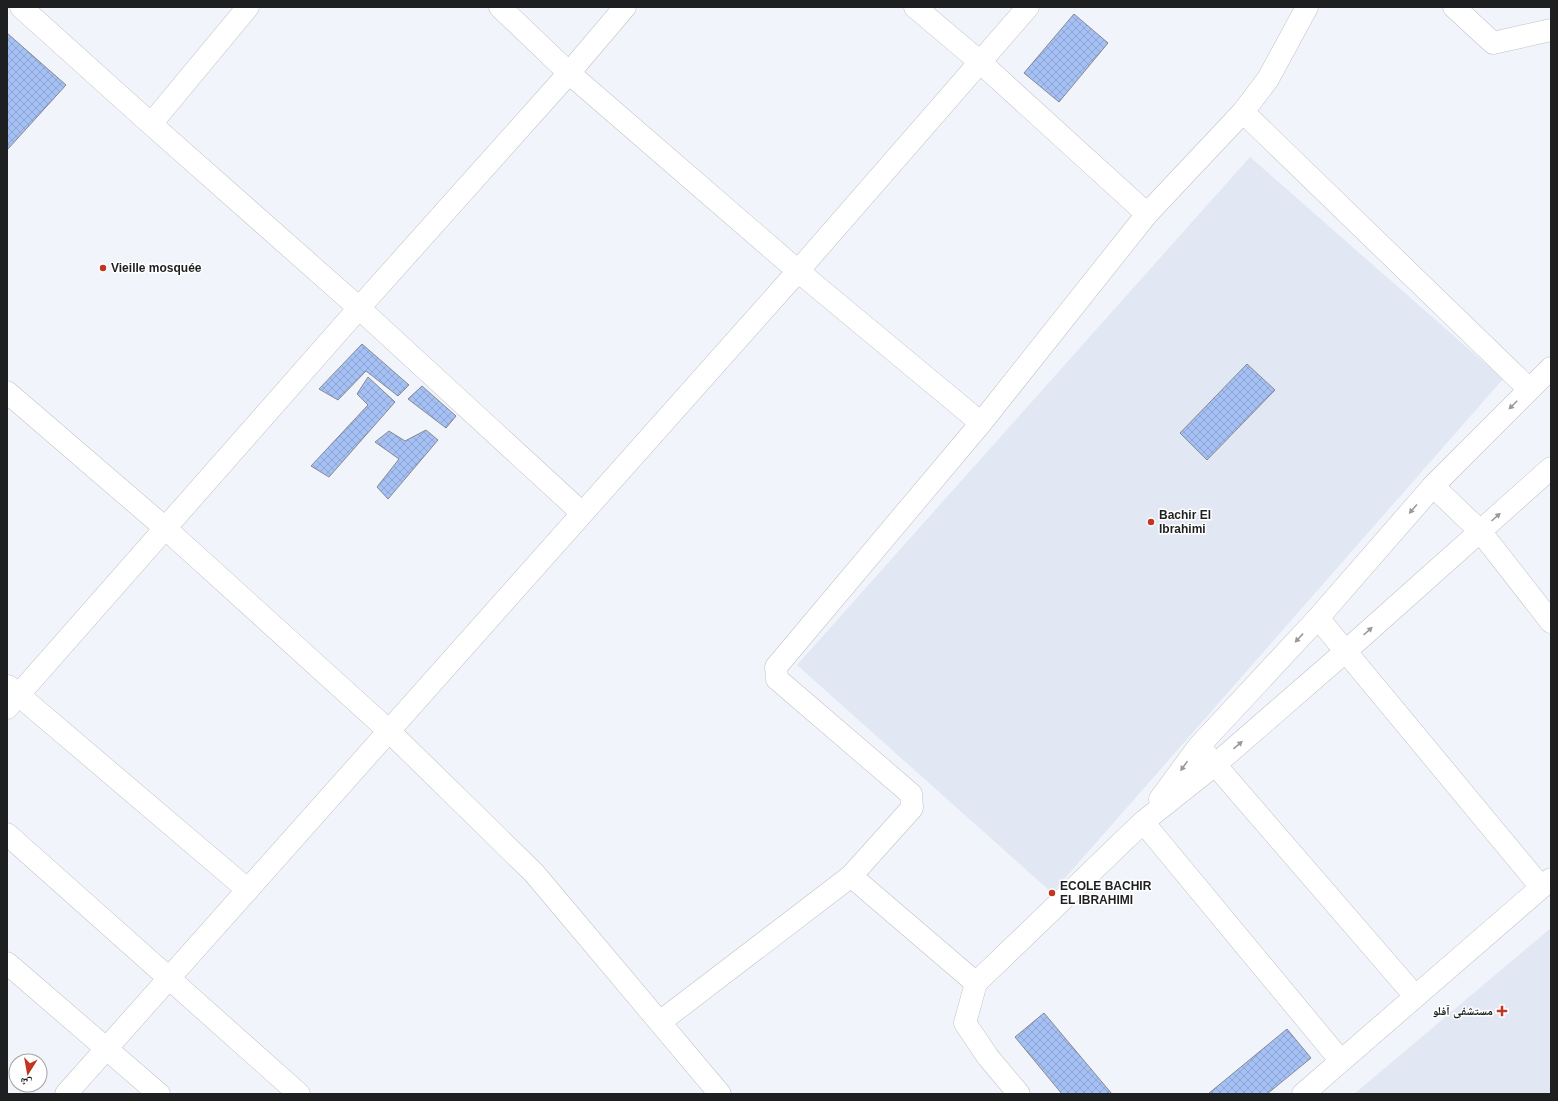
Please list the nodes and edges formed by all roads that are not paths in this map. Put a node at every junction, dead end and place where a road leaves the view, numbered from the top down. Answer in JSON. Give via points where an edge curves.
{"nodes":[{"id":1,"x":21,"y":7,"type":"edge"},
{"id":2,"x":248,"y":7,"type":"edge"},
{"id":3,"x":500,"y":7,"type":"edge"},
{"id":4,"x":625,"y":7,"type":"edge"},
{"id":5,"x":915,"y":7,"type":"edge"},
{"id":6,"x":1028,"y":7,"type":"edge"},
{"id":7,"x":1307,"y":7,"type":"edge"},
{"id":8,"x":1454,"y":7,"type":"edge"},
{"id":9,"x":1551,"y":30,"type":"edge"},
{"id":10,"x":980,"y":62,"type":"junction"},
{"id":11,"x":569,"y":73,"type":"junction"},
{"id":12,"x":1242,"y":112,"type":"junction"},
{"id":13,"x":151,"y":124,"type":"junction"},
{"id":14,"x":1147,"y":214,"type":"junction"},
{"id":15,"x":798,"y":271,"type":"junction"},
{"id":16,"x":359,"y":308,"type":"junction"},
{"id":17,"x":1551,"y":368,"type":"edge"},
{"id":18,"x":1529,"y":389,"type":"junction"},
{"id":19,"x":7,"y":392,"type":"edge"},
{"id":20,"x":981,"y":423,"type":"junction"},
{"id":21,"x":1551,"y":468,"type":"edge"},
{"id":22,"x":1433,"y":486,"type":"junction"},
{"id":23,"x":582,"y":513,"type":"junction"},
{"id":24,"x":165,"y":528,"type":"junction"},
{"id":25,"x":1480,"y":531,"type":"junction"},
{"id":26,"x":1318,"y":618,"type":"junction"},
{"id":27,"x":1551,"y":622,"type":"edge"},
{"id":28,"x":1346,"y":651,"type":"junction"},
{"id":29,"x":10,"y":695,"type":"edge"},
{"id":30,"x":389,"y":731,"type":"junction"},
{"id":31,"x":1199,"y":746,"type":"junction"},
{"id":32,"x":1216,"y":764,"type":"junction"},
{"id":33,"x":1143,"y":822,"type":"junction"},
{"id":34,"x":7,"y":834,"type":"edge"},
{"id":35,"x":852,"y":876,"type":"junction"},
{"id":36,"x":1546,"y":883,"type":"edge"},
{"id":37,"x":248,"y":890,"type":"junction"},
{"id":38,"x":7,"y":963,"type":"edge"},
{"id":39,"x":169,"y":978,"type":"junction"},
{"id":40,"x":976,"y":983,"type":"junction"},
{"id":41,"x":1415,"y":996,"type":"junction"},
{"id":42,"x":660,"y":1022,"type":"junction"},
{"id":43,"x":107,"y":1048,"type":"junction"},
{"id":44,"x":1341,"y":1061,"type":"junction"},
{"id":45,"x":66,"y":1094,"type":"edge"},
{"id":46,"x":159,"y":1094,"type":"edge"},
{"id":47,"x":299,"y":1094,"type":"edge"},
{"id":48,"x":720,"y":1094,"type":"edge"},
{"id":49,"x":1019,"y":1094,"type":"edge"},
{"id":50,"x":1303,"y":1094,"type":"edge"}],
"edges":[{"from":1,"to":13,"type":"street"},
{"from":2,"to":13,"type":"street"},
{"from":3,"to":11,"type":"street"},
{"from":4,"to":11,"type":"street"},
{"from":5,"to":10,"type":"street"},
{"from":6,"to":10,"type":"street"},
{"from":7,"to":12,"type":"street","via":[[1268,79]]},
{"from":8,"to":9,"type":"street","via":[[1493,43]]},
{"from":10,"to":14,"type":"street"},
{"from":10,"to":15,"type":"street"},
{"from":11,"to":15,"type":"street"},
{"from":11,"to":16,"type":"street"},
{"from":12,"to":14,"type":"street"},
{"from":12,"to":18,"type":"street"},
{"from":13,"to":16,"type":"street"},
{"from":14,"to":20,"type":"street"},
{"from":15,"to":20,"type":"street"},
{"from":15,"to":23,"type":"street"},
{"from":16,"to":23,"type":"street"},
{"from":16,"to":24,"type":"street"},
{"from":17,"to":18,"type":"street"},
{"from":18,"to":22,"type":"street","one_way":true},
{"from":19,"to":24,"type":"street"},
{"from":20,"to":35,"type":"street","via":[[776,667],[776,679],[911,794],[912,808]]},
{"from":25,"to":21,"type":"street","one_way":true},
{"from":22,"to":25,"type":"street"},
{"from":22,"to":26,"type":"street","one_way":true},
{"from":23,"to":30,"type":"street"},
{"from":24,"to":29,"type":"street"},
{"from":24,"to":30,"type":"street"},
{"from":25,"to":27,"type":"street"},
{"from":28,"to":25,"type":"street","one_way":true},
{"from":26,"to":28,"type":"street"},
{"from":26,"to":31,"type":"street","one_way":true},
{"from":32,"to":28,"type":"street","one_way":true},
{"from":28,"to":36,"type":"street"},
{"from":29,"to":37,"type":"street"},
{"from":30,"to":37,"type":"street"},
{"from":30,"to":42,"type":"street","via":[[534,873]]},
{"from":31,"to":32,"type":"street"},
{"from":31,"to":33,"type":"street","one_way":true},
{"from":32,"to":33,"type":"street"},
{"from":32,"to":41,"type":"street"},
{"from":33,"to":40,"type":"street"},
{"from":33,"to":44,"type":"street"},
{"from":34,"to":39,"type":"street"},
{"from":35,"to":40,"type":"street"},
{"from":35,"to":42,"type":"street"},
{"from":36,"to":41,"type":"street"},
{"from":37,"to":39,"type":"street"},
{"from":38,"to":43,"type":"street"},
{"from":39,"to":43,"type":"street"},
{"from":39,"to":47,"type":"street"},
{"from":40,"to":49,"type":"street","via":[[965,1023],[988,1057]]},
{"from":41,"to":44,"type":"street"},
{"from":42,"to":48,"type":"street"},
{"from":43,"to":45,"type":"street"},
{"from":43,"to":46,"type":"street"},
{"from":44,"to":50,"type":"street"}]}
